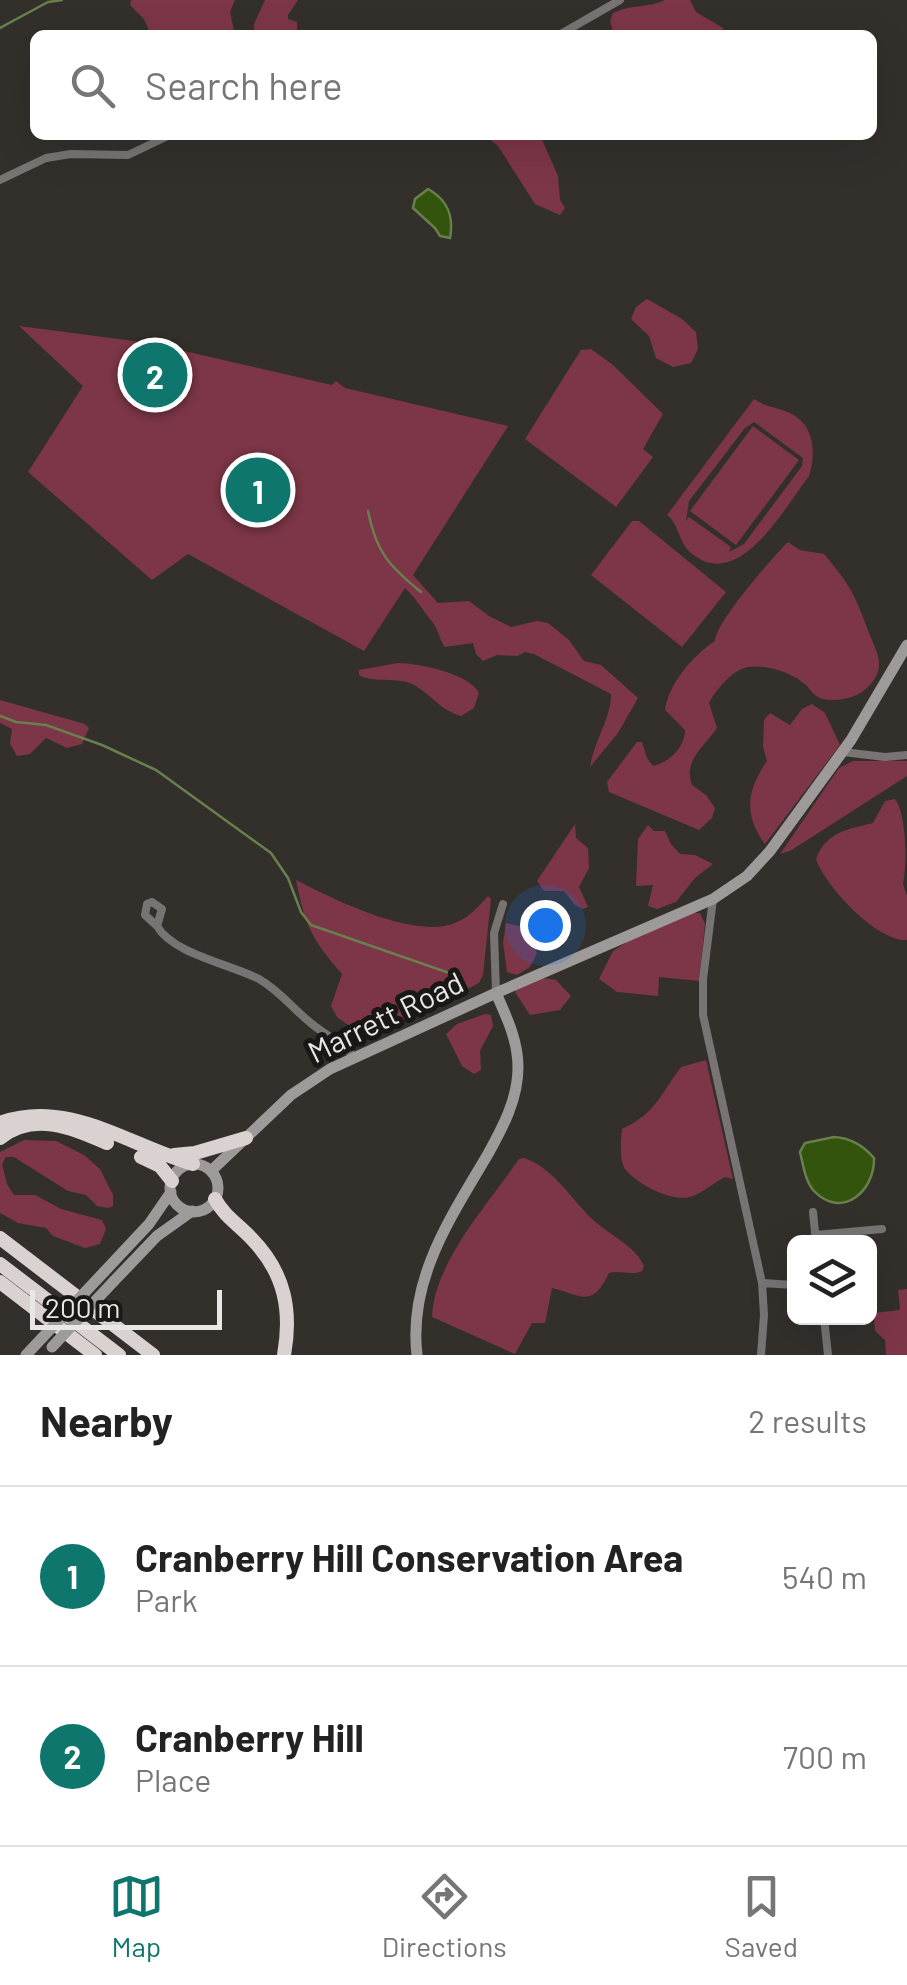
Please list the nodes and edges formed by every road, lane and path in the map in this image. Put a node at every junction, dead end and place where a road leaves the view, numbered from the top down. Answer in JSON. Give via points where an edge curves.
{"nodes":[{"id":1,"x":620,"y":0,"type":"edge"},
{"id":2,"x":568,"y":30,"type":"edge"},
{"id":3,"x":160,"y":140,"type":"edge"},
{"id":4,"x":0,"y":180,"type":"edge"},
{"id":5,"x":907,"y":645,"type":"edge"},
{"id":6,"x":851,"y":740,"type":"junction"},
{"id":7,"x":843,"y":752,"type":"junction"},
{"id":8,"x":864,"y":753,"type":"junction"},
{"id":9,"x":907,"y":755,"type":"edge"},
{"id":10,"x":713,"y":898,"type":"junction"},
{"id":11,"x":503,"y":904,"type":"dead end"},
{"id":12,"x":157,"y":926,"type":"dead end"},
{"id":13,"x":496,"y":992,"type":"junction"},
{"id":14,"x":354,"y":1058,"type":"junction"},
{"id":15,"x":0,"y":1123,"type":"edge"},
{"id":16,"x":0,"y":1138,"type":"edge"},
{"id":17,"x":246,"y":1138,"type":"junction"},
{"id":18,"x":156,"y":1153,"type":"junction"},
{"id":19,"x":194,"y":1164,"type":"junction"},
{"id":20,"x":210,"y":1171,"type":"junction"},
{"id":21,"x":172,"y":1187,"type":"junction"},
{"id":22,"x":215,"y":1199,"type":"junction"},
{"id":23,"x":192,"y":1212,"type":"junction"},
{"id":24,"x":812,"y":1212,"type":"dead end"},
{"id":25,"x":0,"y":1225,"type":"edge"},
{"id":26,"x":882,"y":1228,"type":"dead end"},
{"id":27,"x":815,"y":1235,"type":"edge"},
{"id":28,"x":840,"y":1235,"type":"edge"},
{"id":29,"x":0,"y":1238,"type":"edge"},
{"id":30,"x":0,"y":1264,"type":"edge"},
{"id":31,"x":36,"y":1266,"type":"junction"},
{"id":32,"x":109,"y":1276,"type":"junction"},
{"id":33,"x":0,"y":1282,"type":"edge"},
{"id":34,"x":762,"y":1283,"type":"junction"},
{"id":35,"x":787,"y":1285,"type":"edge"},
{"id":36,"x":825,"y":1325,"type":"edge"},
{"id":37,"x":46,"y":1346,"type":"edge"},
{"id":38,"x":26,"y":1355,"type":"edge"},
{"id":39,"x":95,"y":1355,"type":"edge"},
{"id":40,"x":119,"y":1355,"type":"edge"},
{"id":41,"x":153,"y":1355,"type":"edge"},
{"id":42,"x":284,"y":1355,"type":"edge"},
{"id":43,"x":417,"y":1355,"type":"edge"},
{"id":44,"x":760,"y":1355,"type":"edge"},
{"id":45,"x":828,"y":1355,"type":"edge"}],
"edges":[{"from":1,"to":2,"type":"street"},
{"from":3,"to":4,"type":"street","via":[[128,156],[46,158]]},
{"from":5,"to":6,"type":"main road","name":"Marrett Road"},
{"from":6,"to":7,"type":"main road","name":"Marrett Road"},
{"from":6,"to":8,"type":"street"},
{"from":7,"to":8,"type":"street"},
{"from":7,"to":10,"type":"main road","name":"Marrett Road","via":[[768,853]]},
{"from":8,"to":9,"type":"street"},
{"from":10,"to":13,"type":"main road","name":"Marrett Road"},
{"from":10,"to":34,"type":"street","via":[[704,1022]]},
{"from":11,"to":13,"type":"street","via":[[494,933]]},
{"from":12,"to":14,"type":"street","via":[[189,950],[272,987]]},
{"from":13,"to":14,"type":"main road","name":"Marrett Road"},
{"from":13,"to":43,"type":"main road","via":[[517,1054],[516,1086],[505,1121],[425,1272],[415,1319]]},
{"from":14,"to":17,"type":"main road","name":"Marrett Road","via":[[291,1095]]},
{"from":15,"to":18,"type":"highway","via":[[60,1116]]},
{"from":16,"to":21,"type":"highway","via":[[26,1125],[66,1127],[154,1162]]},
{"from":17,"to":18,"type":"highway","via":[[189,1154]]},
{"from":17,"to":20,"type":"main road","name":"Marrett Road"},
{"from":18,"to":19,"type":"highway"},
{"from":19,"to":20,"type":"main road"},
{"from":19,"to":21,"type":"main road","via":[[181,1169]]},
{"from":20,"to":22,"type":"main road"},
{"from":21,"to":23,"type":"main road","via":[[178,1206]]},
{"from":21,"to":32,"type":"main road"},
{"from":22,"to":23,"type":"main road"},
{"from":22,"to":42,"type":"highway","via":[[262,1251],[282,1290],[289,1316]]},
{"from":23,"to":32,"type":"main road"},
{"from":24,"to":27,"type":"street"},
{"from":25,"to":31,"type":"highway"},
{"from":26,"to":28,"type":"street"},
{"from":29,"to":31,"type":"highway"},
{"from":30,"to":40,"type":"highway"},
{"from":31,"to":41,"type":"highway"},
{"from":32,"to":37,"type":"main road","bridge":true},
{"from":33,"to":39,"type":"highway"},
{"from":34,"to":35,"type":"street"},
{"from":34,"to":44,"type":"street"},
{"from":36,"to":45,"type":"street"},
{"from":37,"to":38,"type":"main road"}]}
